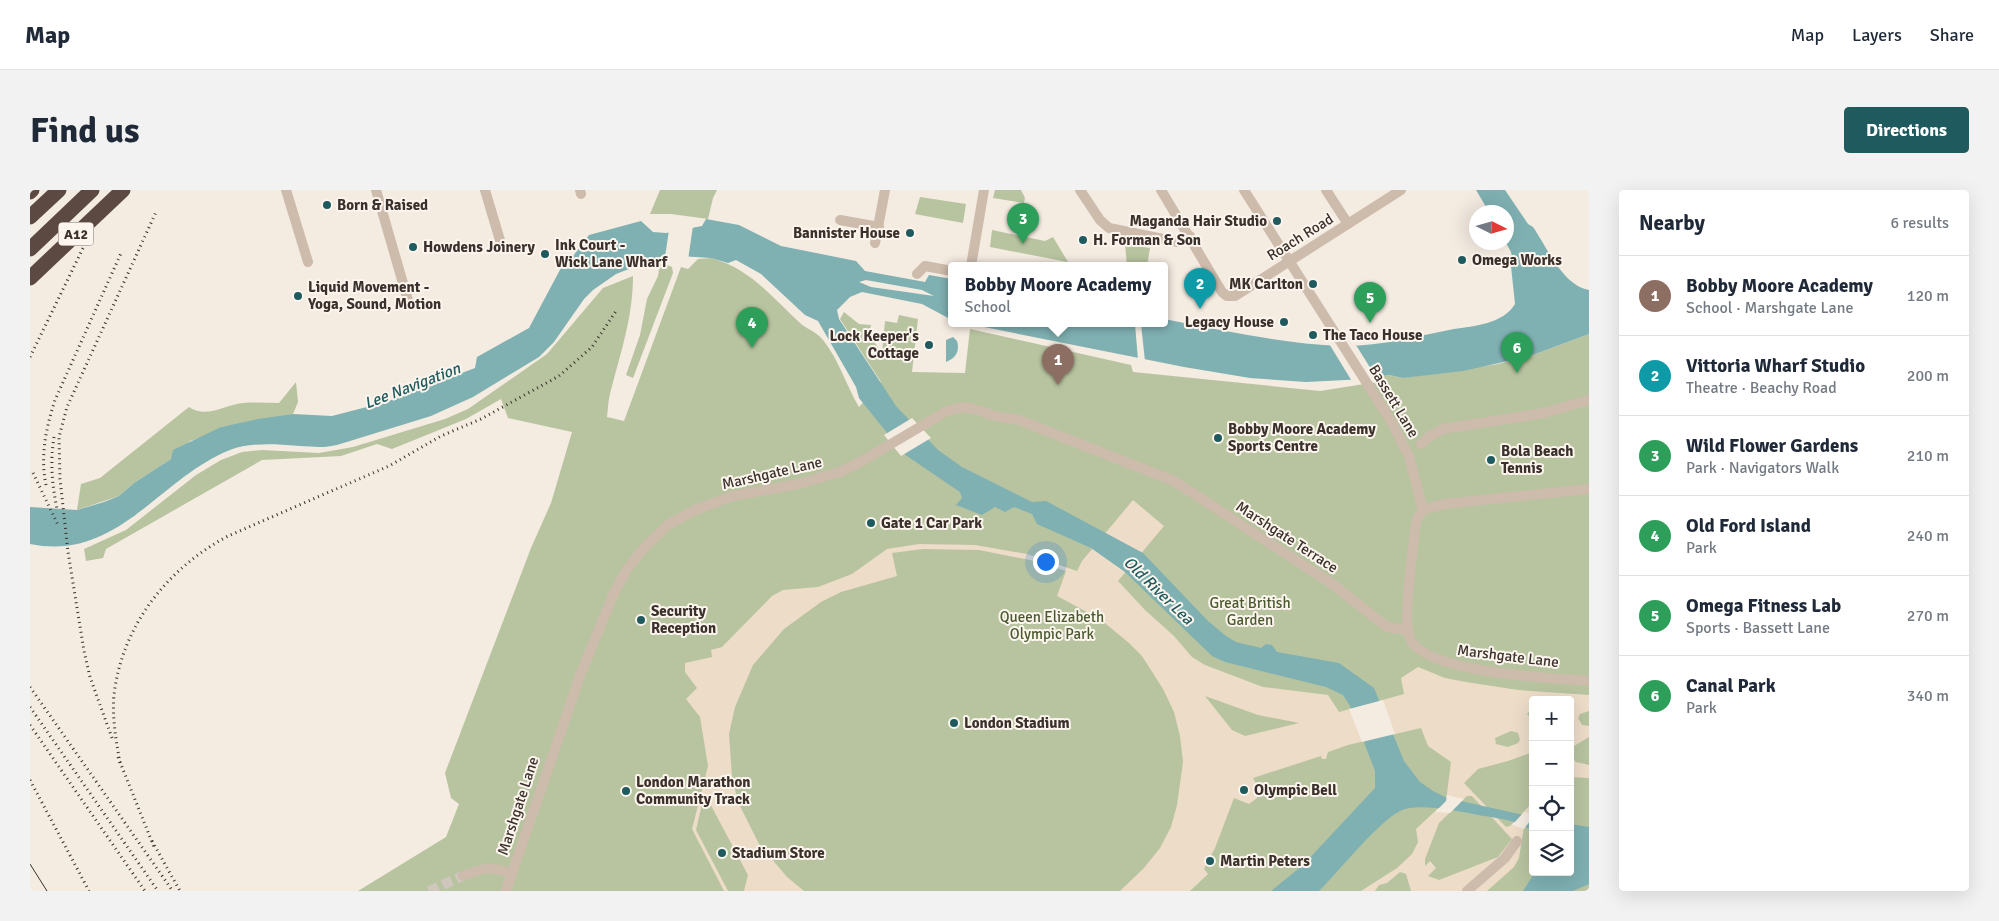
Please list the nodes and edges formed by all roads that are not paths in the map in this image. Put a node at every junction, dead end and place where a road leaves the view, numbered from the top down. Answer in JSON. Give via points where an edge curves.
{"nodes":[{"id":1,"x":59,"y":190,"type":"edge"},
{"id":2,"x":92,"y":190,"type":"edge"},
{"id":3,"x":123,"y":190,"type":"edge"},
{"id":4,"x":286,"y":190,"type":"edge"},
{"id":5,"x":376,"y":190,"type":"edge"},
{"id":6,"x":485,"y":190,"type":"edge"},
{"id":7,"x":885,"y":190,"type":"edge"},
{"id":8,"x":984,"y":190,"type":"edge"},
{"id":9,"x":1080,"y":190,"type":"edge"},
{"id":10,"x":1161,"y":190,"type":"edge"},
{"id":11,"x":1244,"y":190,"type":"edge"},
{"id":12,"x":1326,"y":190,"type":"edge"},
{"id":13,"x":1401,"y":190,"type":"edge"},
{"id":14,"x":30,"y":218,"type":"edge"},
{"id":15,"x":840,"y":220,"type":"dead end"},
{"id":16,"x":1348,"y":224,"type":"junction"},
{"id":17,"x":878,"y":228,"type":"junction"},
{"id":18,"x":1190,"y":236,"type":"junction"},
{"id":19,"x":876,"y":243,"type":"dead end"},
{"id":20,"x":502,"y":246,"type":"dead end"},
{"id":21,"x":30,"y":249,"type":"edge"},
{"id":22,"x":1289,"y":261,"type":"junction"},
{"id":23,"x":308,"y":262,"type":"dead end"},
{"id":24,"x":972,"y":262,"type":"edge"},
{"id":25,"x":948,"y":270,"type":"edge"},
{"id":26,"x":918,"y":274,"type":"dead end"},
{"id":27,"x":30,"y":278,"type":"edge"},
{"id":28,"x":410,"y":304,"type":"dead end"},
{"id":29,"x":1589,"y":400,"type":"edge"},
{"id":30,"x":1422,"y":444,"type":"dead end"},
{"id":31,"x":1147,"y":470,"type":"joint"},
{"id":32,"x":1589,"y":489,"type":"edge"},
{"id":33,"x":1423,"y":510,"type":"junction"},
{"id":34,"x":1408,"y":630,"type":"junction"},
{"id":35,"x":1589,"y":681,"type":"edge"},
{"id":36,"x":1517,"y":841,"type":"dead end"},
{"id":37,"x":512,"y":874,"type":"junction"},
{"id":38,"x":463,"y":876,"type":"tunnel mouth"},
{"id":39,"x":506,"y":891,"type":"edge"},
{"id":40,"x":1467,"y":891,"type":"edge"}],
"edges":[{"from":1,"to":14,"type":"highway"},
{"from":2,"to":21,"type":"highway","number":"A12"},
{"from":3,"to":27,"type":"highway","number":"A12"},
{"from":4,"to":23,"type":"street"},
{"from":5,"to":28,"type":"street"},
{"from":6,"to":20,"type":"street"},
{"from":7,"to":17,"type":"street"},
{"from":8,"to":24,"type":"street"},
{"from":9,"to":18,"type":"street","via":[[1109,228],[1178,242]]},
{"from":10,"to":18,"type":"street"},
{"from":11,"to":22,"type":"street","name":"Bassett Lane"},
{"from":12,"to":16,"type":"street"},
{"from":13,"to":16,"type":"street","name":"Roach Road"},
{"from":15,"to":17,"type":"street"},
{"from":16,"to":22,"type":"street","name":"Roach Road"},
{"from":17,"to":19,"type":"street"},
{"from":18,"to":22,"type":"street","name":"Roach Road","via":[[1227,296],[1235,296]]},
{"from":22,"to":33,"type":"street","name":"Bassett Lane","via":[[1406,448]]},
{"from":25,"to":26,"type":"street","via":[[925,266]]},
{"from":29,"to":30,"type":"street","via":[[1544,413],[1443,429]]},
{"from":31,"to":34,"type":"street","name":"Marshgate Terrace","via":[[1174,481],[1331,583],[1387,626]]},
{"from":31,"to":37,"type":"street","name":"Marshgate Lane","via":[[1019,420],[995,416],[972,407],[956,408],[848,468],[819,479],[733,496],[669,524],[641,551],[614,593],[581,673]]},
{"from":32,"to":33,"type":"street","via":[[1444,504]]},
{"from":33,"to":34,"type":"street","via":[[1415,529]]},
{"from":34,"to":35,"type":"street","name":"Marshgate Lane","via":[[1417,648],[1456,666]]},
{"from":36,"to":40,"type":"street","via":[[1505,858]]},
{"from":37,"to":38,"type":"street","name":"Marshgate Lane","via":[[484,867]]},
{"from":37,"to":39,"type":"street"}]}
